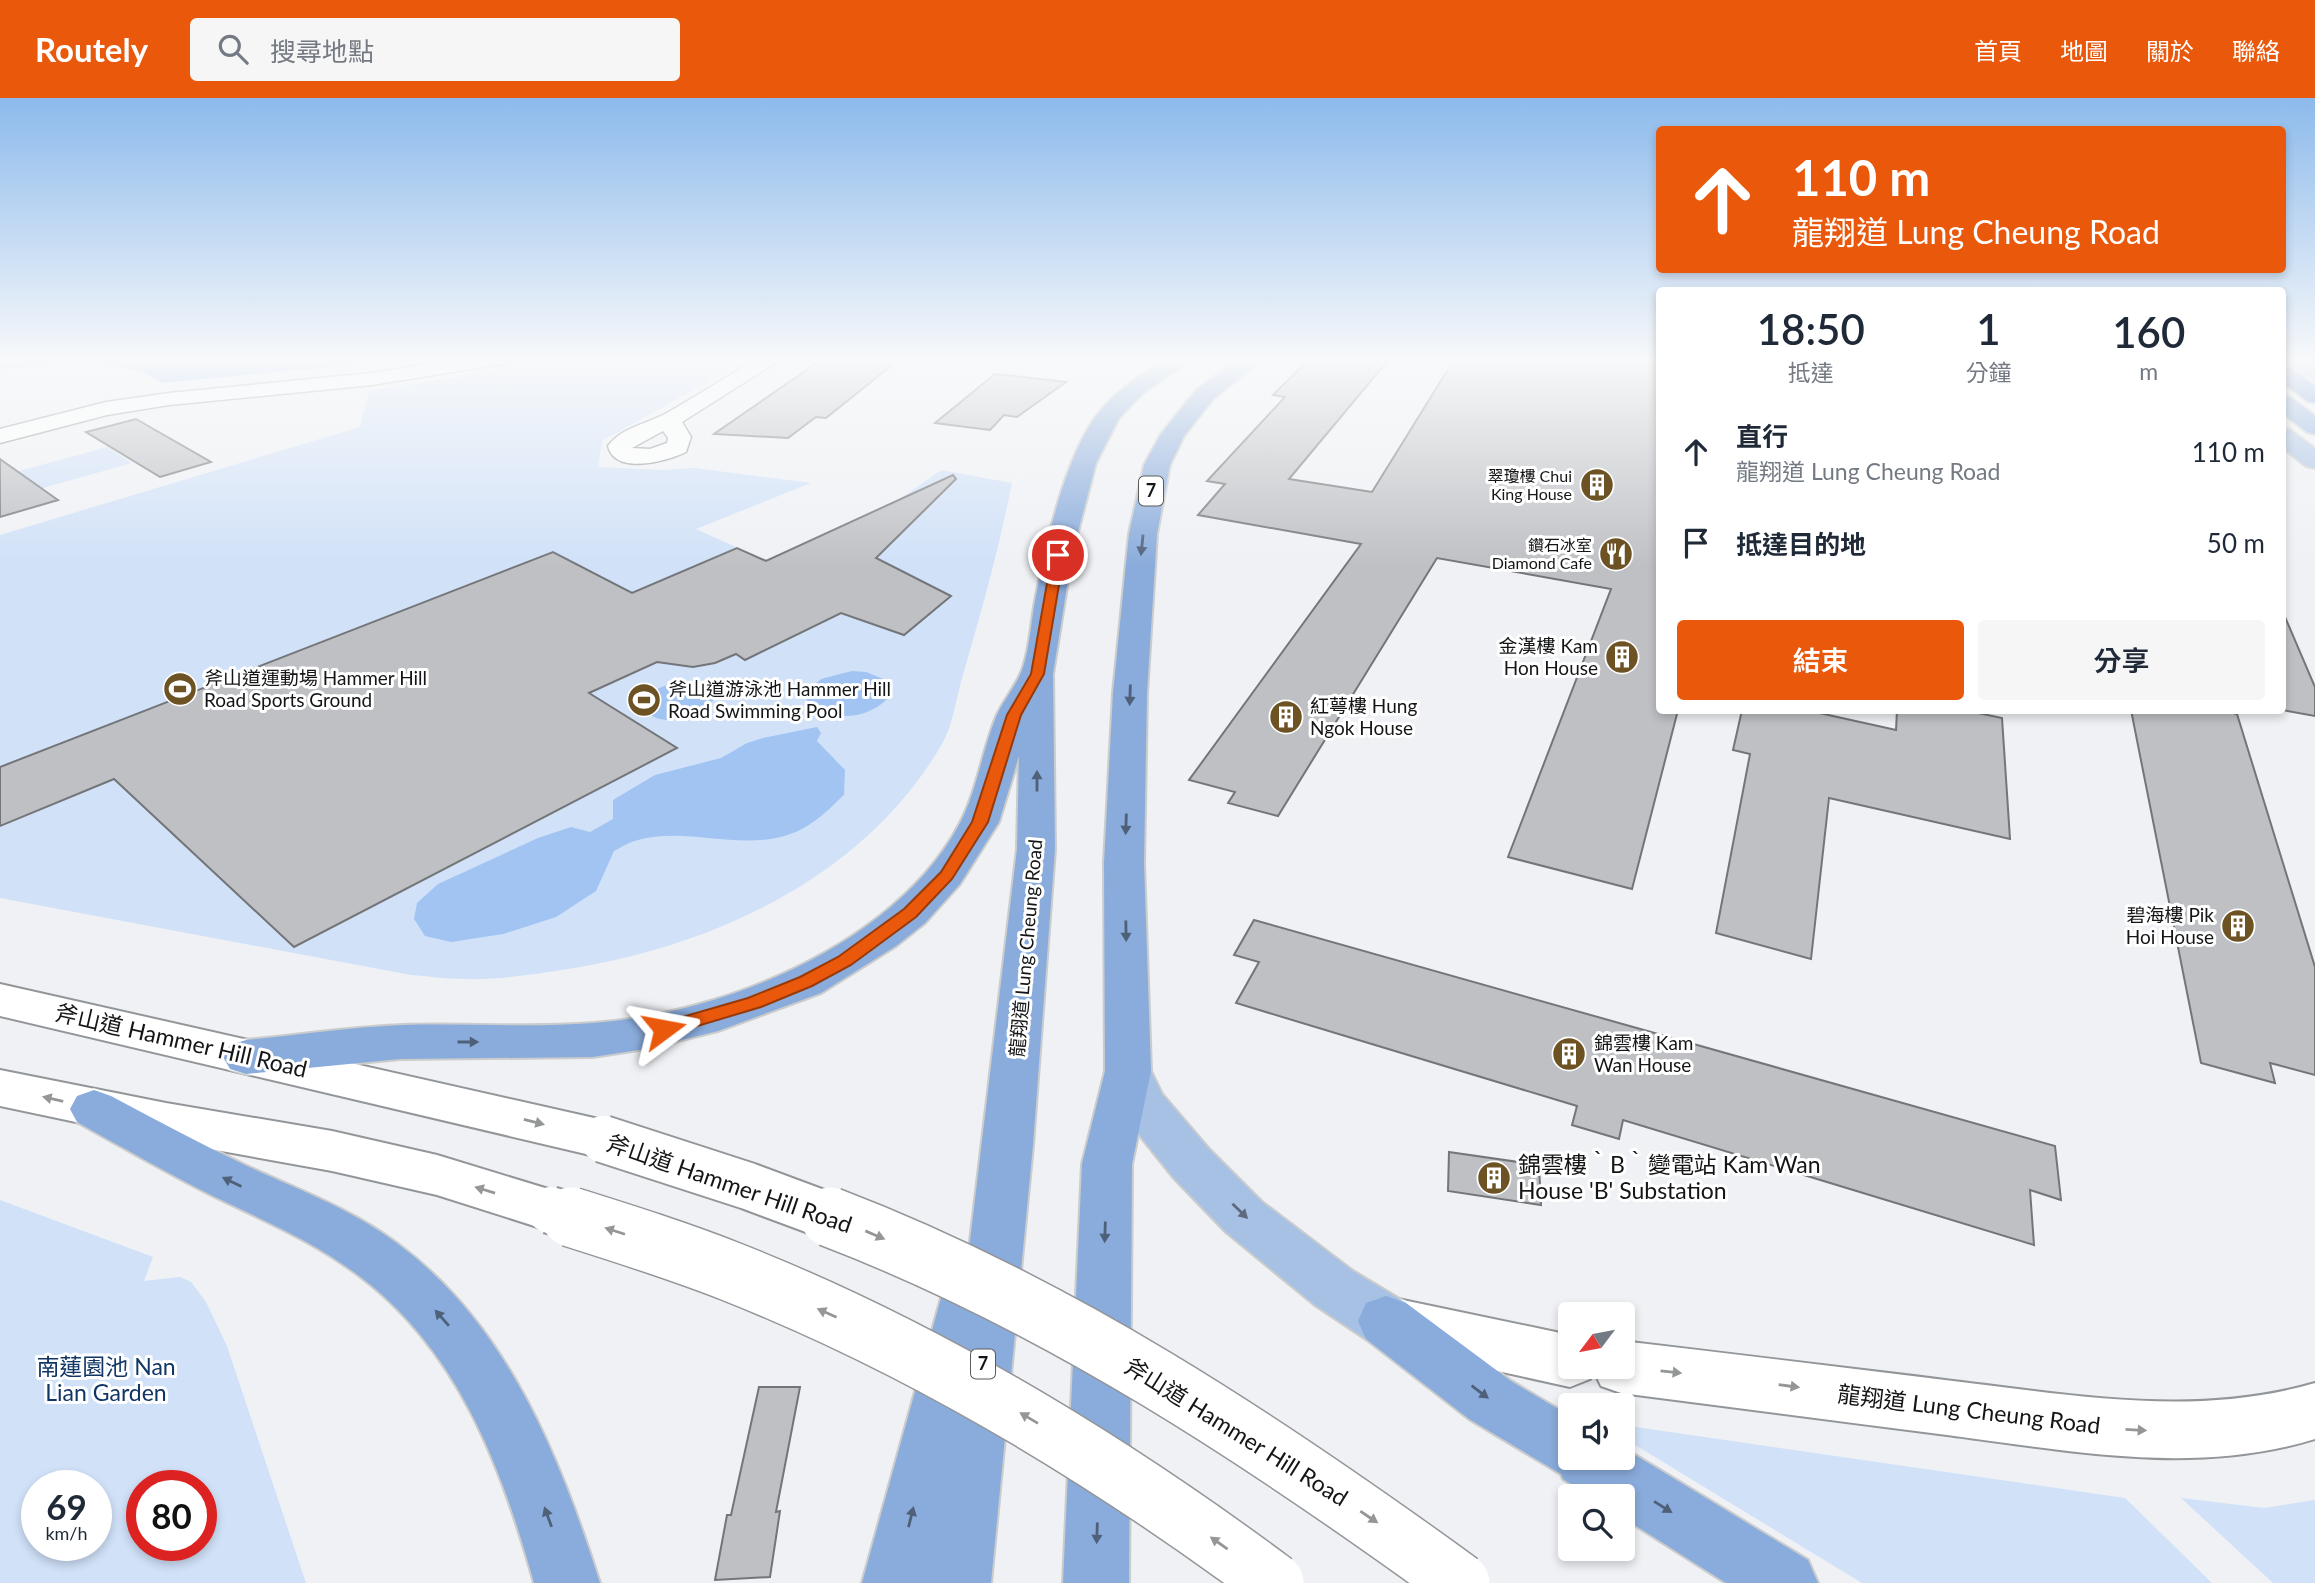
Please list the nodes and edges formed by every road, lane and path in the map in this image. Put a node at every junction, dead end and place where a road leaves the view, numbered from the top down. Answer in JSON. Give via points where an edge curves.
{"nodes":[{"id":1,"x":36,"y":427,"type":"edge"},
{"id":2,"x":1104,"y":427,"type":"edge"},
{"id":3,"x":1178,"y":427,"type":"edge"},
{"id":4,"x":0,"y":436,"type":"edge"},
{"id":5,"x":2286,"y":438,"type":"edge"},
{"id":6,"x":2315,"y":461,"type":"edge"},
{"id":7,"x":1037,"y":674,"type":"junction"},
{"id":8,"x":0,"y":1000,"type":"edge"},
{"id":9,"x":246,"y":1057,"type":"junction"},
{"id":10,"x":1128,"y":1072,"type":"junction"},
{"id":11,"x":0,"y":1088,"type":"edge"},
{"id":12,"x":94,"y":1108,"type":"junction"},
{"id":13,"x":1008,"y":1145,"type":"junction"},
{"id":14,"x":1386,"y":1321,"type":"junction"},
{"id":15,"x":1558,"y":1358,"type":"edge"},
{"id":16,"x":1635,"y":1369,"type":"edge"},
{"id":17,"x":2315,"y":1411,"type":"edge"},
{"id":18,"x":1558,"y":1442,"type":"edge"},
{"id":19,"x":1603,"y":1470,"type":"edge"},
{"id":20,"x":567,"y":1583,"type":"edge"},
{"id":21,"x":895,"y":1583,"type":"edge"},
{"id":22,"x":958,"y":1583,"type":"edge"},
{"id":23,"x":1096,"y":1583,"type":"edge"},
{"id":24,"x":1274,"y":1583,"type":"edge"},
{"id":25,"x":1460,"y":1583,"type":"edge"},
{"id":26,"x":1785,"y":1583,"type":"edge"}],
"edges":[{"from":1,"to":4,"type":"street"},
{"from":2,"to":7,"type":"highway","name":"龍翔道 Lung Cheung Road","number":"7","via":[[1084,463],[1062,532]]},
{"from":3,"to":10,"type":"highway","number":"7","one_way":true,"via":[[1164,449],[1151,489],[1130,692],[1124,863]]},
{"from":5,"to":6,"type":"main road"},
{"from":9,"to":7,"type":"highway","one_way":true,"via":[[400,1042],[542,1043],[632,1035],[702,1020],[806,982],[881,936],[947,875],[980,822],[1014,715]]},
{"from":13,"to":7,"type":"highway","name":"龍翔道 Lung Cheung Road","number":"7","one_way":true,"via":[[1036,849]]},
{"from":8,"to":9,"type":"main road","name":"斧山道 Hammer Hill Road"},
{"from":9,"to":25,"type":"main road","name":"斧山道 Hammer Hill Road","one_way":true,"bridge":true,"via":[[603,1139],[779,1195],[982,1283],[1084,1337],[1211,1412]]},
{"from":10,"to":14,"type":"main road","one_way":true,"via":[[1142,1104],[1244,1217],[1334,1288]]},
{"from":10,"to":23,"type":"highway","number":"7","one_way":true,"via":[[1107,1164]]},
{"from":12,"to":11,"type":"main road","one_way":true},
{"from":20,"to":12,"type":"highway","one_way":true,"via":[[534,1479],[505,1414],[482,1371],[436,1311],[402,1279],[331,1228],[229,1181]]},
{"from":24,"to":12,"type":"main road","one_way":true,"bridge":true,"via":[[1041,1425],[939,1367],[754,1281],[656,1244],[437,1175]]},
{"from":21,"to":13,"type":"highway","one_way":true},
{"from":13,"to":22,"type":"highway","name":"龍翔道 Lung Cheung Road","number":"7"},
{"from":14,"to":15,"type":"main road"},
{"from":14,"to":18,"type":"highway","one_way":true,"via":[[1490,1400]]},
{"from":16,"to":17,"type":"main road","name":"龍翔道 Lung Cheung Road","one_way":true,"via":[[2127,1430],[2237,1430]]},
{"from":19,"to":26,"type":"highway","one_way":true}]}
